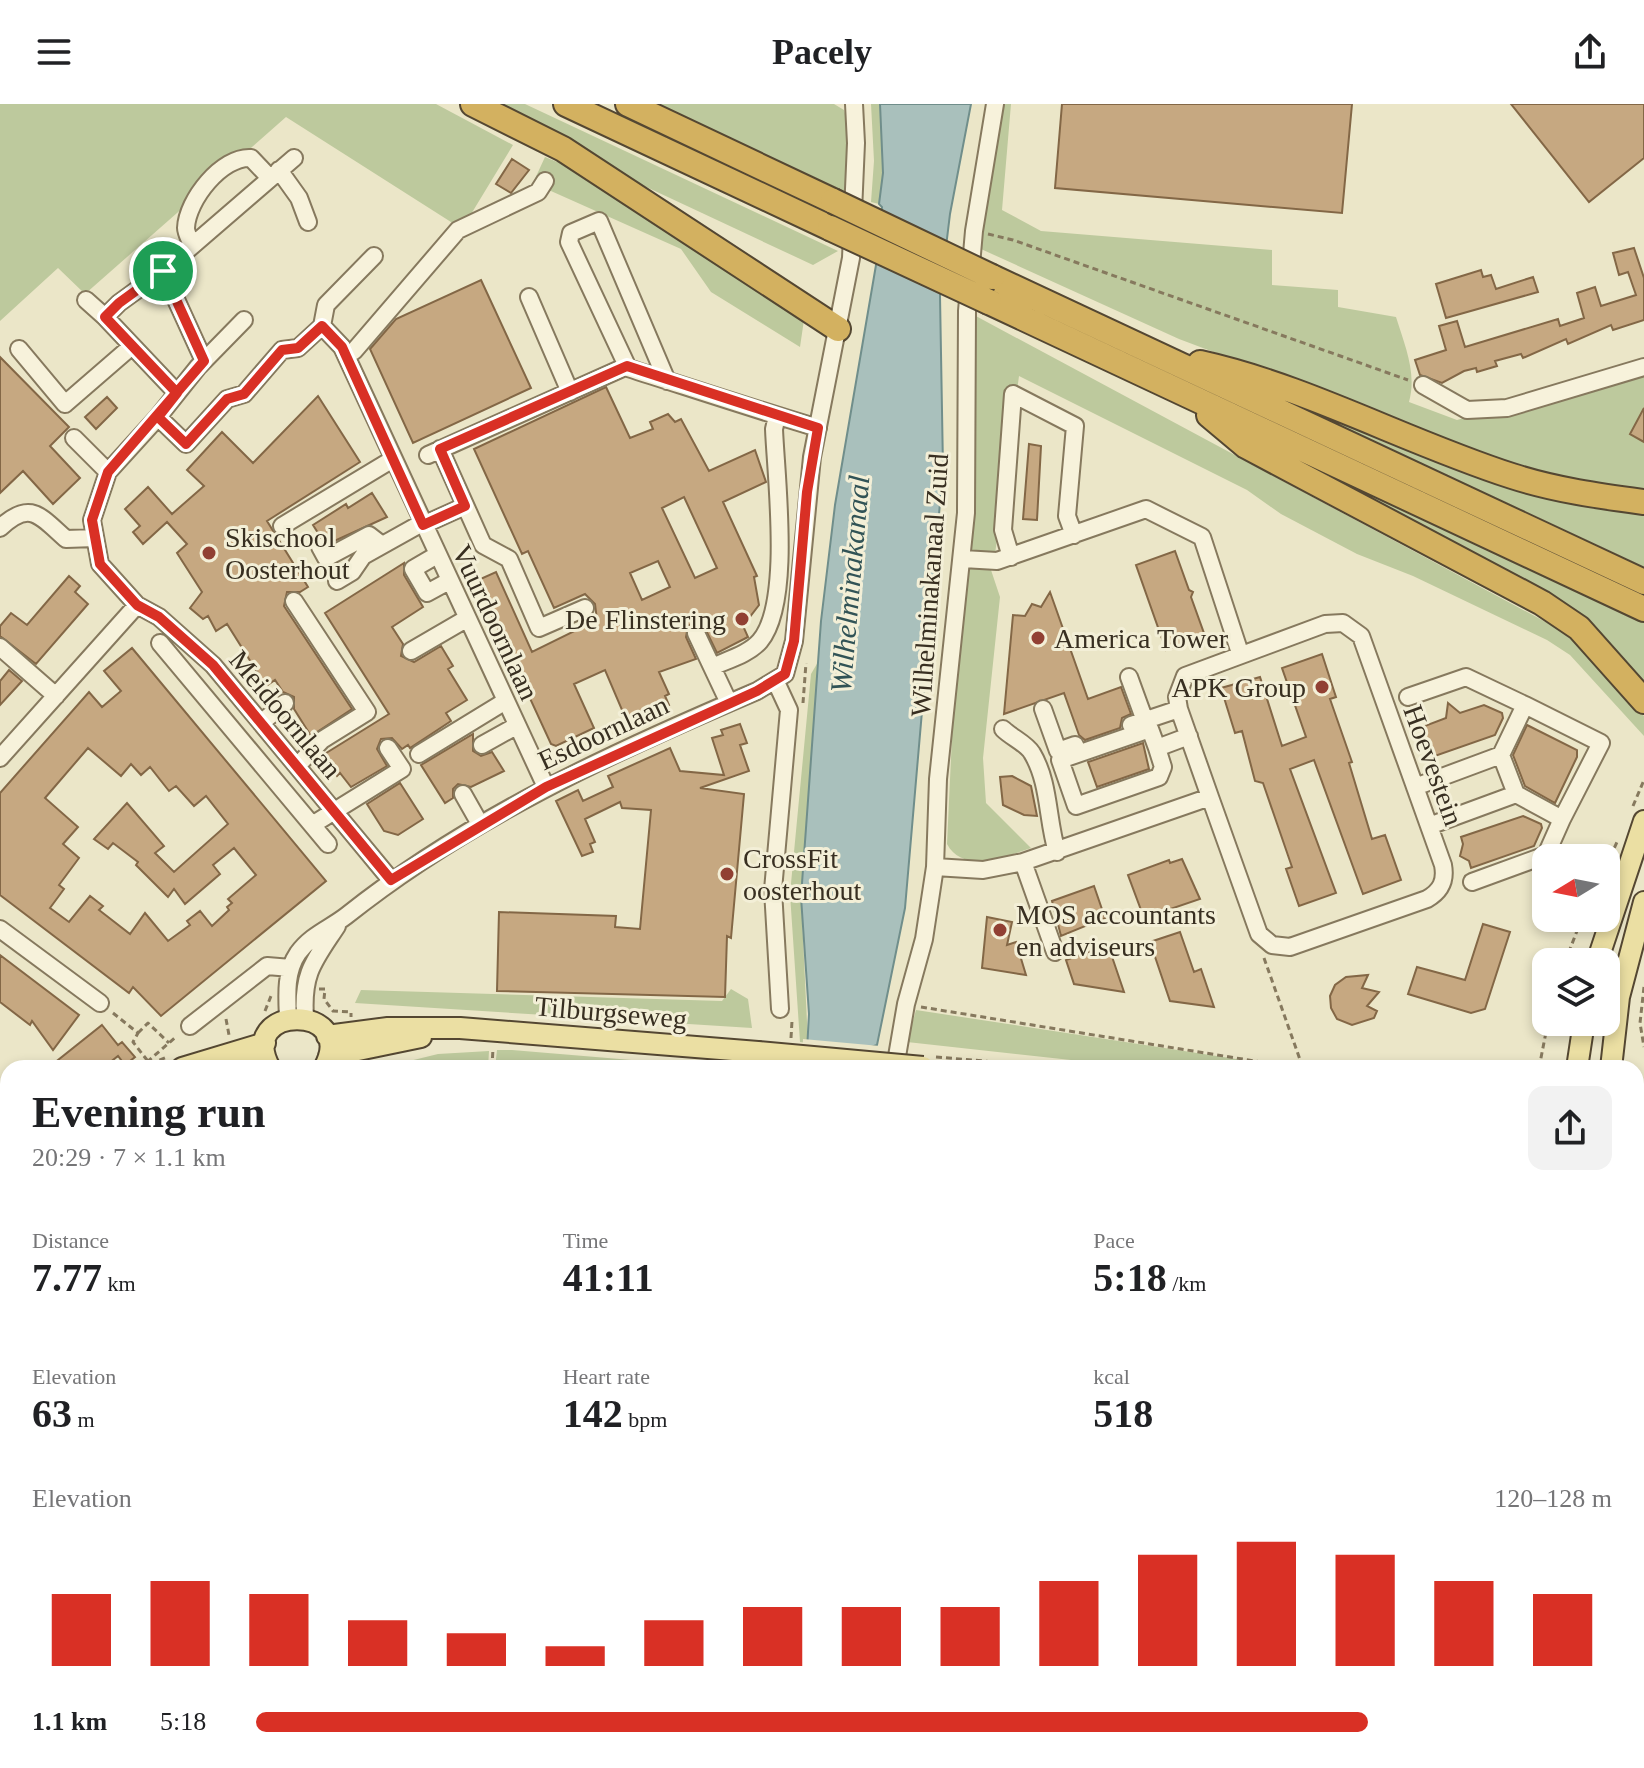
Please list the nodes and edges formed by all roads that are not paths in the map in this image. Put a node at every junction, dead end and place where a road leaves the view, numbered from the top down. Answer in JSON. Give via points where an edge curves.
{"nodes":[{"id":1,"x":473,"y":104,"type":"edge"},
{"id":2,"x":566,"y":104,"type":"edge"},
{"id":3,"x":628,"y":104,"type":"edge"},
{"id":4,"x":854,"y":104,"type":"edge"},
{"id":5,"x":995,"y":104,"type":"edge"},
{"id":6,"x":294,"y":158,"type":"dead end"},
{"id":7,"x":275,"y":174,"type":"junction"},
{"id":8,"x":545,"y":181,"type":"dead end"},
{"id":9,"x":308,"y":222,"type":"dead end"},
{"id":10,"x":192,"y":245,"type":"junction"},
{"id":11,"x":374,"y":256,"type":"dead end"},
{"id":12,"x":163,"y":271,"type":"junction"},
{"id":13,"x":529,"y":297,"type":"dead end"},
{"id":14,"x":86,"y":300,"type":"dead end"},
{"id":15,"x":105,"y":317,"type":"junction"},
{"id":16,"x":244,"y":320,"type":"dead end"},
{"id":17,"x":322,"y":326,"type":"junction"},
{"id":18,"x":838,"y":329,"type":"junction"},
{"id":19,"x":132,"y":346,"type":"junction"},
{"id":20,"x":19,"y":349,"type":"dead end"},
{"id":21,"x":344,"y":351,"type":"junction"},
{"id":22,"x":1154,"y":353,"type":"junction"},
{"id":23,"x":204,"y":361,"type":"junction"},
{"id":24,"x":627,"y":366,"type":"junction"},
{"id":25,"x":1644,"y":367,"type":"edge"},
{"id":26,"x":667,"y":381,"type":"junction"},
{"id":27,"x":1423,"y":385,"type":"road end"},
{"id":28,"x":570,"y":392,"type":"junction"},
{"id":29,"x":177,"y":393,"type":"junction"},
{"id":30,"x":1186,"y":395,"type":"junction"},
{"id":31,"x":777,"y":416,"type":"junction"},
{"id":32,"x":158,"y":417,"type":"junction"},
{"id":33,"x":818,"y":428,"type":"junction"},
{"id":34,"x":74,"y":438,"type":"dead end"},
{"id":35,"x":393,"y":459,"type":"junction"},
{"id":36,"x":108,"y":472,"type":"junction"},
{"id":37,"x":1644,"y":502,"type":"edge"},
{"id":38,"x":465,"y":506,"type":"junction"},
{"id":39,"x":422,"y":524,"type":"junction"},
{"id":40,"x":282,"y":526,"type":"dead end"},
{"id":41,"x":0,"y":528,"type":"edge"},
{"id":42,"x":1074,"y":535,"type":"junction"},
{"id":43,"x":95,"y":538,"type":"junction"},
{"id":44,"x":382,"y":545,"type":"junction"},
{"id":45,"x":320,"y":547,"type":"dead end"},
{"id":46,"x":437,"y":555,"type":"junction"},
{"id":47,"x":1011,"y":557,"type":"junction"},
{"id":48,"x":963,"y":559,"type":"junction"},
{"id":49,"x":337,"y":581,"type":"dead end"},
{"id":50,"x":449,"y":581,"type":"junction"},
{"id":51,"x":1644,"y":582,"type":"edge"},
{"id":52,"x":294,"y":601,"type":"dead end"},
{"id":53,"x":137,"y":605,"type":"junction"},
{"id":54,"x":585,"y":608,"type":"dead end"},
{"id":55,"x":1644,"y":609,"type":"edge"},
{"id":56,"x":466,"y":619,"type":"junction"},
{"id":57,"x":696,"y":633,"type":"dead end"},
{"id":58,"x":160,"y":643,"type":"dead end"},
{"id":59,"x":0,"y":647,"type":"edge"},
{"id":60,"x":199,"y":650,"type":"junction"},
{"id":61,"x":411,"y":651,"type":"dead end"},
{"id":62,"x":1240,"y":653,"type":"junction"},
{"id":63,"x":179,"y":665,"type":"junction"},
{"id":64,"x":712,"y":667,"type":"junction"},
{"id":65,"x":1129,"y":677,"type":"dead end"},
{"id":66,"x":776,"y":682,"type":"junction"},
{"id":67,"x":56,"y":696,"type":"junction"},
{"id":68,"x":1408,"y":697,"type":"dead end"},
{"id":69,"x":1644,"y":701,"type":"edge"},
{"id":70,"x":504,"y":702,"type":"junction"},
{"id":71,"x":285,"y":703,"type":"dead end"},
{"id":72,"x":729,"y":703,"type":"junction"},
{"id":73,"x":1525,"y":705,"type":"junction"},
{"id":74,"x":1043,"y":709,"type":"dead end"},
{"id":75,"x":1179,"y":709,"type":"junction"},
{"id":76,"x":1145,"y":721,"type":"junction"},
{"id":77,"x":261,"y":723,"type":"junction"},
{"id":78,"x":516,"y":726,"type":"junction"},
{"id":79,"x":1003,"y":729,"type":"dead end"},
{"id":80,"x":1189,"y":736,"type":"junction"},
{"id":81,"x":482,"y":745,"type":"dead end"},
{"id":82,"x":388,"y":748,"type":"dead end"},
{"id":83,"x":1157,"y":748,"type":"junction"},
{"id":84,"x":419,"y":754,"type":"dead end"},
{"id":85,"x":1501,"y":755,"type":"junction"},
{"id":86,"x":0,"y":758,"type":"edge"},
{"id":87,"x":297,"y":766,"type":"junction"},
{"id":88,"x":546,"y":787,"type":"junction"},
{"id":89,"x":1415,"y":787,"type":"junction"},
{"id":90,"x":463,"y":794,"type":"dead end"},
{"id":91,"x":1516,"y":794,"type":"junction"},
{"id":92,"x":1210,"y":797,"type":"junction"},
{"id":93,"x":334,"y":811,"type":"junction"},
{"id":94,"x":1562,"y":819,"type":"junction"},
{"id":95,"x":1644,"y":821,"type":"edge"},
{"id":96,"x":480,"y":824,"type":"junction"},
{"id":97,"x":312,"y":825,"type":"junction"},
{"id":98,"x":1429,"y":826,"type":"junction"},
{"id":99,"x":328,"y":844,"type":"dead end"},
{"id":100,"x":1057,"y":852,"type":"junction"},
{"id":101,"x":1023,"y":862,"type":"junction"},
{"id":102,"x":935,"y":867,"type":"junction"},
{"id":103,"x":391,"y":880,"type":"junction"},
{"id":104,"x":1472,"y":882,"type":"dead end"},
{"id":105,"x":1644,"y":902,"type":"edge"},
{"id":106,"x":340,"y":921,"type":"junction"},
{"id":107,"x":0,"y":929,"type":"edge"},
{"id":108,"x":1602,"y":948,"type":"edge"},
{"id":109,"x":1055,"y":952,"type":"dead end"},
{"id":110,"x":291,"y":968,"type":"junction"},
{"id":111,"x":100,"y":1003,"type":"road end"},
{"id":112,"x":786,"y":1012,"type":"road end"},
{"id":113,"x":296,"y":1018,"type":"junction"},
{"id":114,"x":190,"y":1026,"type":"road end"},
{"id":115,"x":1582,"y":1036,"type":"edge"},
{"id":116,"x":265,"y":1043,"type":"junction"},
{"id":117,"x":327,"y":1054,"type":"edge"},
{"id":118,"x":209,"y":1060,"type":"edge"},
{"id":119,"x":268,"y":1060,"type":"edge"},
{"id":120,"x":871,"y":1060,"type":"edge"},
{"id":121,"x":896,"y":1060,"type":"edge"},
{"id":122,"x":1578,"y":1060,"type":"edge"},
{"id":123,"x":1612,"y":1060,"type":"edge"}],
"edges":[{"from":1,"to":18,"type":"highway","via":[[563,149]]},
{"from":2,"to":30,"type":"highway","bridge":true},
{"from":3,"to":22,"type":"highway","bridge":true},
{"from":4,"to":18,"type":"street","via":[[851,258]]},
{"from":5,"to":48,"type":"street","name":"Wilhelminakanaal Zuid","via":[[974,231],[964,351]]},
{"from":6,"to":7,"type":"street"},
{"from":7,"to":9,"type":"street","via":[[299,198]]},
{"from":7,"to":10,"type":"street"},
{"from":7,"to":10,"type":"street","via":[[251,158],[222,170],[192,207],[186,229]]},
{"from":8,"to":21,"type":"street","via":[[538,192],[458,230],[354,351]]},
{"from":10,"to":12,"type":"street"},
{"from":11,"to":17,"type":"street","via":[[326,305]]},
{"from":12,"to":15,"type":"street"},
{"from":12,"to":23,"type":"street"},
{"from":13,"to":28,"type":"street"},
{"from":14,"to":15,"type":"street"},
{"from":15,"to":19,"type":"street"},
{"from":16,"to":23,"type":"street"},
{"from":17,"to":21,"type":"street","name":"Vuurdoornlaan"},
{"from":17,"to":32,"type":"street","via":[[298,348],[282,350],[244,394],[227,399],[186,444]]},
{"from":18,"to":33,"type":"street"},
{"from":19,"to":20,"type":"street","via":[[65,404]]},
{"from":19,"to":29,"type":"street"},
{"from":21,"to":35,"type":"street","name":"Vuurdoornlaan"},
{"from":22,"to":37,"type":"highway","via":[[1253,375],[1514,477]]},
{"from":22,"to":51,"type":"highway"},
{"from":23,"to":29,"type":"street"},
{"from":24,"to":26,"type":"street"},
{"from":24,"to":26,"type":"street","via":[[569,242],[571,233],[599,221]]},
{"from":24,"to":28,"type":"street"},
{"from":25,"to":27,"type":"street","via":[[1507,408],[1467,410]]},
{"from":26,"to":31,"type":"street"},
{"from":28,"to":38,"type":"street","via":[[434,452]]},
{"from":29,"to":32,"type":"street"},
{"from":30,"to":55,"type":"highway"},
{"from":30,"to":69,"type":"highway","via":[[1246,446],[1567,620],[1606,654]]},
{"from":31,"to":33,"type":"street"},
{"from":31,"to":64,"type":"street","via":[[779,541],[773,614],[758,644]]},
{"from":32,"to":36,"type":"street"},
{"from":33,"to":66,"type":"street","via":[[792,659]]},
{"from":34,"to":36,"type":"street"},
{"from":35,"to":39,"type":"street","name":"Vuurdoornlaan"},
{"from":35,"to":40,"type":"street"},
{"from":36,"to":43,"type":"street","name":"Meidoornlaan","via":[[92,520]]},
{"from":38,"to":39,"type":"street"},
{"from":38,"to":54,"type":"street","via":[[483,545],[509,559],[539,628]]},
{"from":39,"to":44,"type":"street"},
{"from":39,"to":46,"type":"street","name":"Vuurdoornlaan"},
{"from":41,"to":43,"type":"street","via":[[24,511],[39,516],[66,539]]},
{"from":42,"to":47,"type":"street"},
{"from":42,"to":47,"type":"street","via":[[1067,516],[1075,426],[1013,394],[1003,530]]},
{"from":42,"to":62,"type":"street","via":[[1146,509],[1202,537]]},
{"from":43,"to":53,"type":"street","name":"Meidoornlaan","via":[[100,564]]},
{"from":44,"to":45,"type":"street","via":[[369,535],[326,558]]},
{"from":44,"to":49,"type":"street"},
{"from":46,"to":50,"type":"street","name":"Vuurdoornlaan"},
{"from":46,"to":50,"type":"street","via":[[413,569],[423,595]]},
{"from":47,"to":48,"type":"street"},
{"from":48,"to":102,"type":"street","name":"Wilhelminakanaal Zuid","via":[[938,779]]},
{"from":50,"to":56,"type":"street","name":"Vuurdoornlaan"},
{"from":52,"to":87,"type":"street","via":[[367,712],[322,740]]},
{"from":53,"to":60,"type":"street","name":"Meidoornlaan"},
{"from":53,"to":67,"type":"street"},
{"from":56,"to":61,"type":"street"},
{"from":56,"to":70,"type":"street","name":"Vuurdoornlaan"},
{"from":57,"to":64,"type":"street"},
{"from":58,"to":63,"type":"street","name":"Meidoornlaan"},
{"from":59,"to":67,"type":"street"},
{"from":60,"to":63,"type":"street","name":"Meidoornlaan"},
{"from":60,"to":77,"type":"street","name":"Meidoornlaan"},
{"from":62,"to":75,"type":"street","name":"Hoevestein","via":[[1185,676],[1177,697]]},
{"from":62,"to":89,"type":"street","name":"Hoevestein","via":[[1325,624],[1343,623],[1357,630]]},
{"from":63,"to":97,"type":"street","name":"Meidoornlaan"},
{"from":64,"to":72,"type":"street"},
{"from":65,"to":76,"type":"street"},
{"from":66,"to":72,"type":"street","name":"Esdoornlaan"},
{"from":66,"to":112,"type":"street","via":[[789,710],[773,890]]},
{"from":67,"to":86,"type":"street"},
{"from":68,"to":73,"type":"street","via":[[1466,677]]},
{"from":70,"to":78,"type":"street","name":"Vuurdoornlaan"},
{"from":70,"to":84,"type":"street"},
{"from":71,"to":77,"type":"street"},
{"from":72,"to":88,"type":"street","name":"Esdoornlaan"},
{"from":73,"to":85,"type":"street"},
{"from":73,"to":94,"type":"street","via":[[1601,743]]},
{"from":74,"to":76,"type":"street","via":[[1058,751]]},
{"from":75,"to":76,"type":"street"},
{"from":75,"to":80,"type":"street"},
{"from":77,"to":87,"type":"street","name":"Meidoornlaan"},
{"from":78,"to":81,"type":"street"},
{"from":78,"to":88,"type":"street","name":"Vuurdoornlaan"},
{"from":79,"to":100,"type":"street","via":[[1032,753],[1049,802]]},
{"from":80,"to":83,"type":"street"},
{"from":80,"to":92,"type":"street"},
{"from":82,"to":93,"type":"street","via":[[402,769]]},
{"from":83,"to":83,"type":"street","via":[[1163,771],[1159,777],[1076,806],[1060,760],[1150,729]]},
{"from":85,"to":89,"type":"street"},
{"from":85,"to":91,"type":"street"},
{"from":87,"to":93,"type":"street","name":"Meidoornlaan"},
{"from":88,"to":96,"type":"street","name":"Esdoornlaan"},
{"from":89,"to":98,"type":"street","name":"Hoevestein"},
{"from":90,"to":96,"type":"street"},
{"from":91,"to":94,"type":"street"},
{"from":91,"to":98,"type":"street"},
{"from":92,"to":98,"type":"street","name":"Hoevestein","via":[[1259,934],[1272,945],[1290,947],[1436,894],[1445,874]]},
{"from":92,"to":100,"type":"street"},
{"from":93,"to":97,"type":"street","name":"Meidoornlaan"},
{"from":93,"to":103,"type":"street","name":"Meidoornlaan"},
{"from":94,"to":104,"type":"street","via":[[1546,855]]},
{"from":95,"to":108,"type":"main road"},
{"from":96,"to":103,"type":"street","name":"Esdoornlaan"},
{"from":97,"to":99,"type":"street","name":"Meidoornlaan"},
{"from":100,"to":101,"type":"street"},
{"from":101,"to":102,"type":"street","via":[[983,870]]},
{"from":101,"to":109,"type":"street"},
{"from":102,"to":121,"type":"street","name":"Wilhelminakanaal Zuid"},
{"from":103,"to":106,"type":"street","name":"Esdoornlaan"},
{"from":105,"to":123,"type":"main road","via":[[1619,997]]},
{"from":106,"to":110,"type":"street","name":"Esdoornlaan","via":[[315,935]]},
{"from":106,"to":113,"type":"street","name":"Esdoornlaan","via":[[309,969]]},
{"from":107,"to":111,"type":"street"},
{"from":110,"to":113,"type":"street"},
{"from":110,"to":114,"type":"street","via":[[267,966]]},
{"from":113,"to":116,"type":"main road","via":[[274,1027]]},
{"from":113,"to":117,"type":"main road","via":[[322,1028]]},
{"from":115,"to":122,"type":"main road"},
{"from":116,"to":118,"type":"main road"},
{"from":116,"to":119,"type":"main road"},
{"from":117,"to":120,"type":"main road","name":"Tilburgseweg","bridge":true,"via":[[388,1028],[460,1028]]}]}
